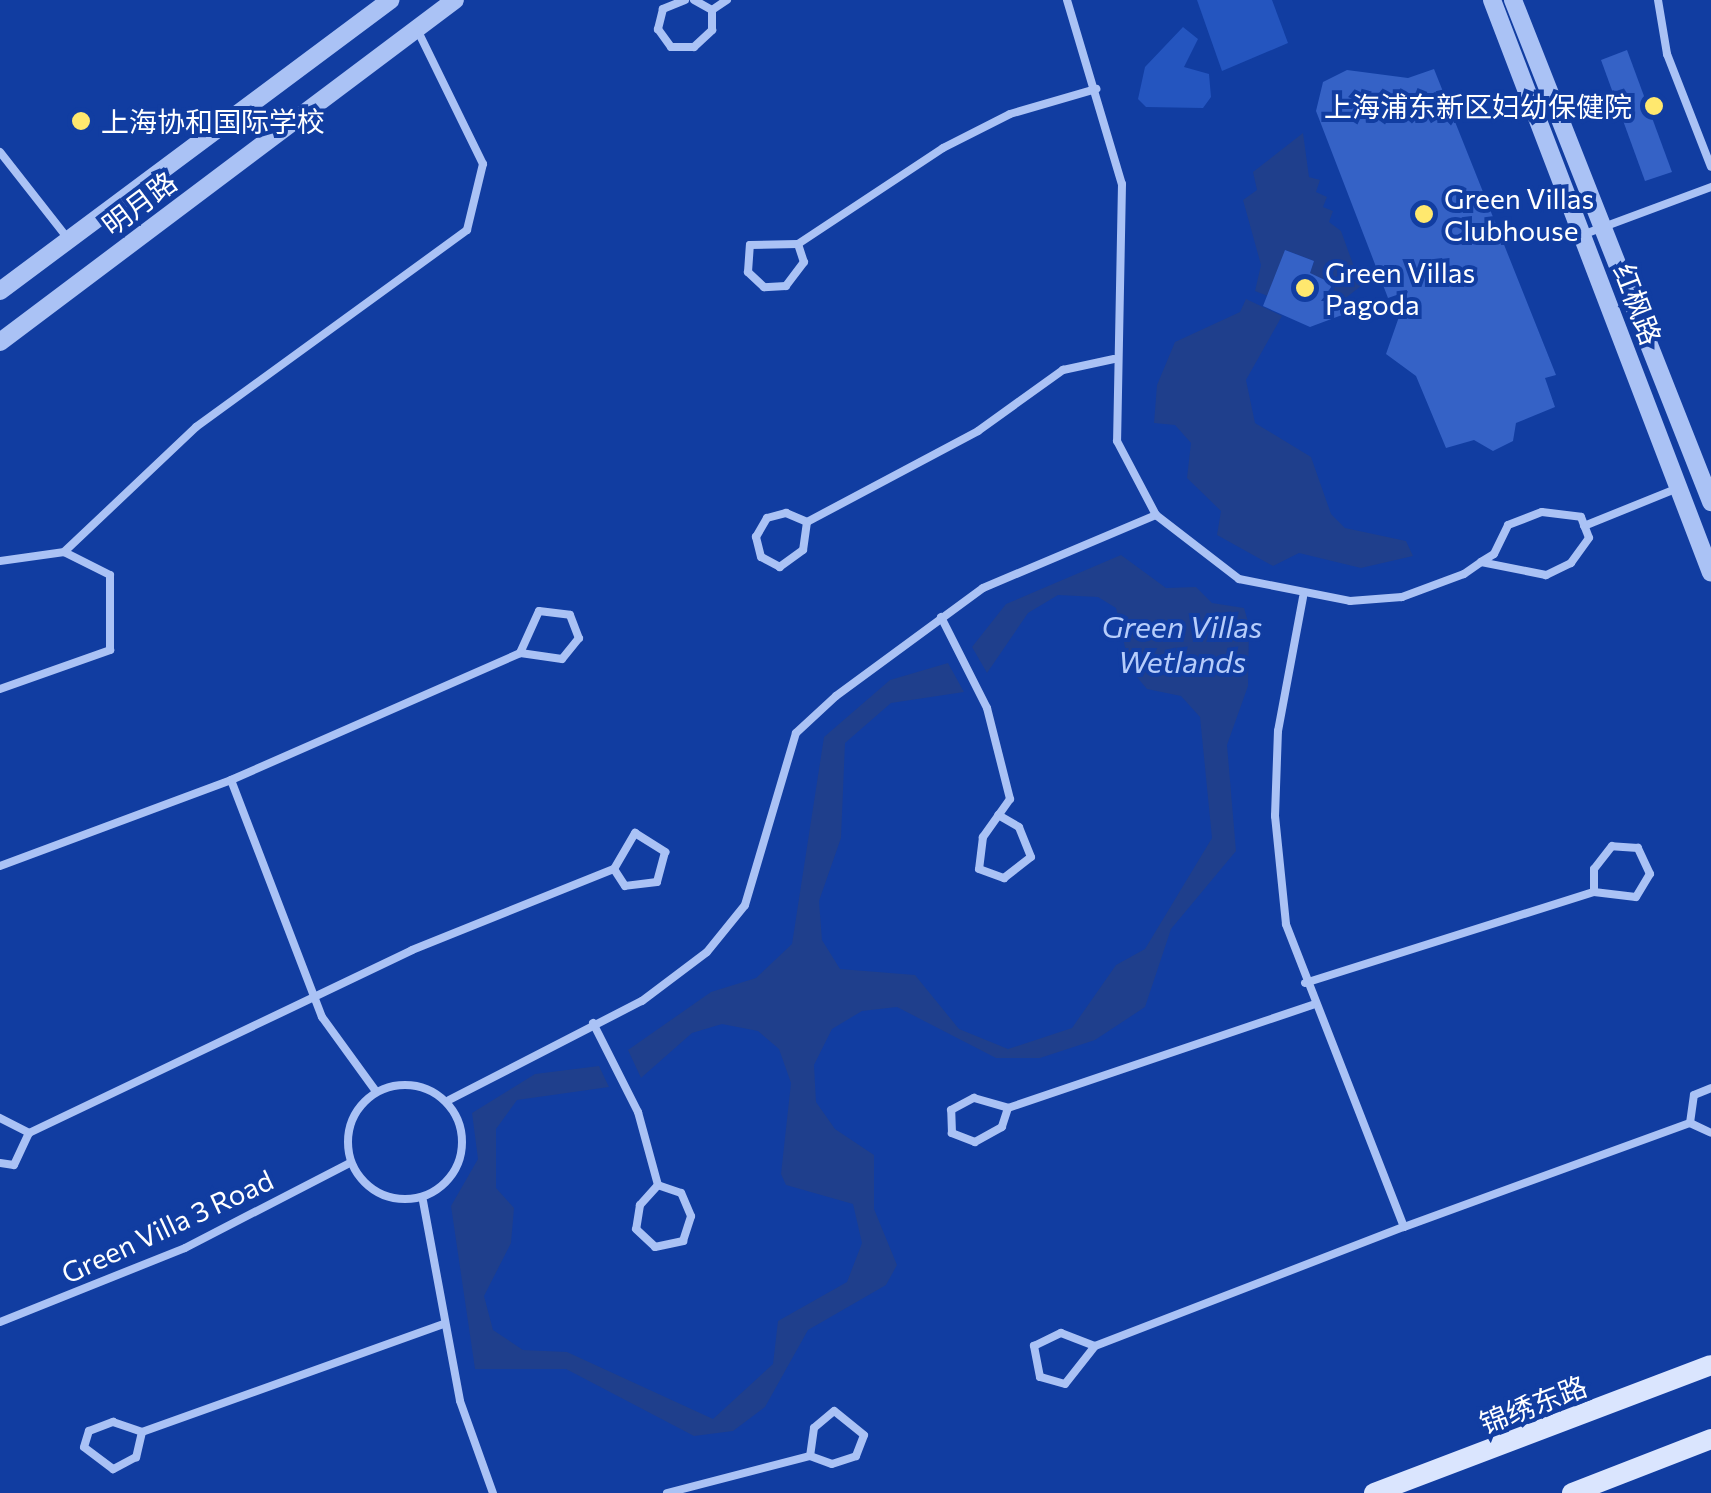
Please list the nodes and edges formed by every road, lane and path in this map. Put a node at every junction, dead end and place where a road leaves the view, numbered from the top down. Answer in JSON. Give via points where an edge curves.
{"nodes":[{"id":1,"x":390,"y":0,"type":"edge"},
{"id":2,"x":456,"y":0,"type":"edge"},
{"id":3,"x":685,"y":0,"type":"edge"},
{"id":4,"x":694,"y":0,"type":"edge"},
{"id":5,"x":726,"y":0,"type":"edge"},
{"id":6,"x":1067,"y":0,"type":"edge"},
{"id":7,"x":1492,"y":0,"type":"edge"},
{"id":8,"x":1514,"y":0,"type":"edge"},
{"id":9,"x":1658,"y":0,"type":"edge"},
{"id":10,"x":712,"y":10,"type":"junction"},
{"id":11,"x":417,"y":29,"type":"junction"},
{"id":12,"x":1096,"y":89,"type":"junction"},
{"id":13,"x":0,"y":152,"type":"edge"},
{"id":14,"x":1711,"y":167,"type":"edge"},
{"id":15,"x":1711,"y":187,"type":"edge"},
{"id":16,"x":1604,"y":226,"type":"junction"},
{"id":17,"x":1582,"y":235,"type":"junction"},
{"id":18,"x":70,"y":240,"type":"junction"},
{"id":19,"x":798,"y":244,"type":"junction"},
{"id":20,"x":0,"y":291,"type":"edge"},
{"id":21,"x":0,"y":342,"type":"edge"},
{"id":22,"x":1114,"y":359,"type":"junction"},
{"id":23,"x":1678,"y":488,"type":"junction"},
{"id":24,"x":1711,"y":502,"type":"edge"},
{"id":25,"x":1156,"y":515,"type":"junction"},
{"id":26,"x":808,"y":522,"type":"junction"},
{"id":27,"x":1584,"y":526,"type":"junction"},
{"id":28,"x":64,"y":552,"type":"junction"},
{"id":29,"x":0,"y":562,"type":"edge"},
{"id":30,"x":1481,"y":562,"type":"junction"},
{"id":31,"x":1711,"y":573,"type":"edge"},
{"id":32,"x":1303,"y":597,"type":"junction"},
{"id":33,"x":941,"y":617,"type":"junction"},
{"id":34,"x":520,"y":653,"type":"junction"},
{"id":35,"x":0,"y":689,"type":"edge"},
{"id":36,"x":231,"y":780,"type":"junction"},
{"id":37,"x":998,"y":815,"type":"junction"},
{"id":38,"x":0,"y":866,"type":"edge"},
{"id":39,"x":614,"y":869,"type":"junction"},
{"id":40,"x":1594,"y":892,"type":"junction"},
{"id":41,"x":1305,"y":983,"type":"junction"},
{"id":42,"x":316,"y":1000,"type":"junction"},
{"id":43,"x":1313,"y":1005,"type":"junction"},
{"id":44,"x":593,"y":1023,"type":"junction"},
{"id":45,"x":1711,"y":1088,"type":"edge"},
{"id":46,"x":376,"y":1090,"type":"junction"},
{"id":47,"x":449,"y":1100,"type":"junction"},
{"id":48,"x":1008,"y":1108,"type":"junction"},
{"id":49,"x":0,"y":1118,"type":"edge"},
{"id":50,"x":1690,"y":1123,"type":"junction"},
{"id":51,"x":29,"y":1132,"type":"junction"},
{"id":52,"x":1711,"y":1133,"type":"edge"},
{"id":53,"x":0,"y":1162,"type":"edge"},
{"id":54,"x":350,"y":1162,"type":"junction"},
{"id":55,"x":658,"y":1185,"type":"junction"},
{"id":56,"x":423,"y":1202,"type":"junction"},
{"id":57,"x":1404,"y":1227,"type":"junction"},
{"id":58,"x":0,"y":1322,"type":"edge"},
{"id":59,"x":444,"y":1324,"type":"junction"},
{"id":60,"x":1096,"y":1346,"type":"junction"},
{"id":61,"x":1711,"y":1366,"type":"edge"},
{"id":62,"x":142,"y":1432,"type":"junction"},
{"id":63,"x":1711,"y":1440,"type":"edge"},
{"id":64,"x":810,"y":1456,"type":"junction"},
{"id":65,"x":493,"y":1493,"type":"edge"},
{"id":66,"x":667,"y":1493,"type":"edge"},
{"id":67,"x":1374,"y":1493,"type":"edge"},
{"id":68,"x":1572,"y":1493,"type":"edge"}],
"edges":[{"from":1,"to":18,"type":"street","name":"明月路"},
{"from":2,"to":11,"type":"street","name":"明月路"},
{"from":3,"to":10,"type":"lane","via":[[663,9],[658,29],[671,47],[694,47],[712,30]]},
{"from":4,"to":10,"type":"lane"},
{"from":5,"to":10,"type":"lane"},
{"from":6,"to":12,"type":"lane"},
{"from":7,"to":17,"type":"street","name":"红枫路"},
{"from":8,"to":16,"type":"street","name":"红枫路"},
{"from":9,"to":14,"type":"lane","via":[[1667,54]]},
{"from":11,"to":21,"type":"street","name":"明月路"},
{"from":11,"to":28,"type":"lane","via":[[483,164],[466,230],[196,427]]},
{"from":12,"to":19,"type":"lane","via":[[1010,114],[943,148]]},
{"from":12,"to":22,"type":"lane","via":[[1122,184]]},
{"from":13,"to":18,"type":"lane"},
{"from":15,"to":16,"type":"lane"},
{"from":16,"to":17,"type":"lane"},
{"from":16,"to":24,"type":"street","name":"红枫路"},
{"from":17,"to":23,"type":"street","name":"红枫路"},
{"from":18,"to":20,"type":"street","name":"明月路"},
{"from":19,"to":19,"type":"lane","via":[[750,245],[748,272],[764,287],[786,286],[804,262]]},
{"from":22,"to":25,"type":"lane","via":[[1117,441]]},
{"from":22,"to":26,"type":"lane","via":[[1063,370],[978,430]]},
{"from":23,"to":27,"type":"lane"},
{"from":23,"to":31,"type":"street","name":"红枫路"},
{"from":25,"to":32,"type":"lane","via":[[1239,579]]},
{"from":25,"to":33,"type":"lane","via":[[983,588]]},
{"from":26,"to":26,"type":"lane","via":[[786,513],[767,518],[756,537],[761,557],[780,566],[803,550]]},
{"from":27,"to":30,"type":"lane","via":[[1581,517],[1542,512],[1508,526]]},
{"from":27,"to":30,"type":"lane","via":[[1590,538],[1571,564],[1546,575]]},
{"from":28,"to":29,"type":"lane"},
{"from":28,"to":35,"type":"lane","via":[[110,574],[110,650]]},
{"from":30,"to":32,"type":"lane","via":[[1402,596]]},
{"from":32,"to":41,"type":"lane","via":[[1278,731],[1274,816],[1286,924]]},
{"from":33,"to":37,"type":"lane","via":[[987,708],[1010,799]]},
{"from":33,"to":44,"type":"lane","via":[[796,732],[745,905],[707,952],[642,1002]]},
{"from":34,"to":34,"type":"lane","via":[[539,611],[570,615],[579,638],[562,659]]},
{"from":34,"to":36,"type":"lane"},
{"from":36,"to":38,"type":"lane"},
{"from":36,"to":42,"type":"lane"},
{"from":37,"to":37,"type":"lane","via":[[979,869],[1004,878],[1031,857],[1019,828]]},
{"from":39,"to":39,"type":"lane","via":[[634,833],[665,852],[657,882],[625,886]]},
{"from":39,"to":42,"type":"lane"},
{"from":40,"to":40,"type":"lane","via":[[1636,897],[1650,874],[1638,848],[1612,846],[1594,869]]},
{"from":40,"to":41,"type":"lane"},
{"from":41,"to":43,"type":"lane"},
{"from":42,"to":46,"type":"lane"},
{"from":42,"to":51,"type":"lane"},
{"from":43,"to":48,"type":"lane"},
{"from":43,"to":57,"type":"lane"},
{"from":44,"to":47,"type":"lane"},
{"from":44,"to":55,"type":"lane","via":[[638,1112]]},
{"from":45,"to":50,"type":"lane","via":[[1694,1094]]},
{"from":46,"to":47,"type":"lane","via":[[419,1085]]},
{"from":46,"to":54,"type":"lane","via":[[354,1113]]},
{"from":47,"to":56,"type":"lane","via":[[462,1135],[451,1176]]},
{"from":48,"to":48,"type":"lane","via":[[974,1098],[950,1110],[952,1132],[976,1142],[1002,1127]]},
{"from":49,"to":51,"type":"lane"},
{"from":50,"to":52,"type":"lane"},
{"from":50,"to":57,"type":"lane"},
{"from":51,"to":53,"type":"lane","via":[[14,1165]]},
{"from":54,"to":56,"type":"lane","via":[[380,1195]]},
{"from":54,"to":58,"type":"lane","name":"Green Villa 3 Road","via":[[186,1248]]},
{"from":55,"to":55,"type":"lane","via":[[640,1205],[636,1229],[655,1247],[683,1241],[691,1216],[681,1194]]},
{"from":56,"to":59,"type":"lane"},
{"from":57,"to":60,"type":"lane"},
{"from":59,"to":62,"type":"lane"},
{"from":59,"to":65,"type":"lane"},
{"from":60,"to":60,"type":"lane","via":[[1061,1334],[1034,1346],[1040,1377],[1065,1384]]},
{"from":61,"to":67,"type":"main road","name":"锦绣东路"},
{"from":62,"to":62,"type":"lane","via":[[113,1422],[90,1431],[84,1446],[113,1469],[136,1457]]},
{"from":63,"to":68,"type":"main road"},
{"from":64,"to":64,"type":"lane","via":[[814,1428],[834,1411],[864,1435],[856,1456],[832,1464]]},
{"from":64,"to":66,"type":"lane"}]}
